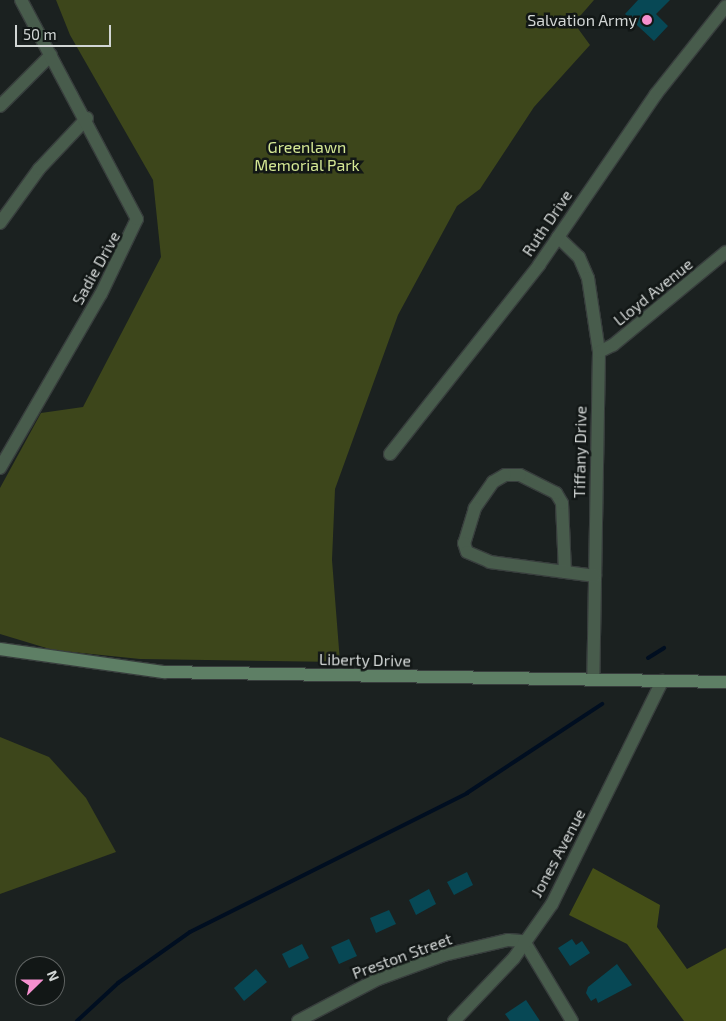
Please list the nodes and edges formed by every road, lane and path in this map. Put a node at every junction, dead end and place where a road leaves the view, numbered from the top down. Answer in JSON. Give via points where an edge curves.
{"nodes":[{"id":1,"x":21,"y":0,"type":"edge"},
{"id":2,"x":726,"y":6,"type":"edge"},
{"id":3,"x":51,"y":55,"type":"junction"},
{"id":4,"x":0,"y":106,"type":"edge"},
{"id":5,"x":87,"y":118,"type":"junction"},
{"id":6,"x":0,"y":223,"type":"edge"},
{"id":7,"x":558,"y":237,"type":"junction"},
{"id":8,"x":726,"y":252,"type":"edge"},
{"id":9,"x":598,"y":352,"type":"junction"},
{"id":10,"x":390,"y":454,"type":"dead end"},
{"id":11,"x":0,"y":468,"type":"edge"},
{"id":12,"x":565,"y":572,"type":"junction"},
{"id":13,"x":595,"y":576,"type":"junction"},
{"id":14,"x":2,"y":649,"type":"edge"},
{"id":15,"x":593,"y":680,"type":"junction"},
{"id":16,"x":662,"y":681,"type":"junction"},
{"id":17,"x":726,"y":682,"type":"edge"},
{"id":18,"x":524,"y":941,"type":"junction"},
{"id":19,"x":298,"y":1021,"type":"edge"},
{"id":20,"x":454,"y":1021,"type":"edge"},
{"id":21,"x":572,"y":1021,"type":"edge"}],
"edges":[{"from":1,"to":3,"type":"street","name":"Sadie Drive"},
{"from":2,"to":7,"type":"street","name":"Ruth Drive","via":[[656,94]]},
{"from":3,"to":4,"type":"street"},
{"from":3,"to":5,"type":"street","name":"Sadie Drive"},
{"from":5,"to":6,"type":"street","via":[[39,169]]},
{"from":5,"to":11,"type":"street","name":"Sadie Drive","via":[[134,209],[135,229]]},
{"from":7,"to":9,"type":"street","name":"Tiffany Drive","via":[[579,257],[588,278]]},
{"from":7,"to":10,"type":"street","name":"Ruth Drive"},
{"from":8,"to":9,"type":"street","name":"Lloyd Avenue","via":[[613,345]]},
{"from":9,"to":13,"type":"street","name":"Tiffany Drive"},
{"from":12,"to":12,"type":"street","via":[[562,503],[556,493],[520,475],[505,475],[492,482],[470,524],[464,543],[467,552],[490,562]]},
{"from":12,"to":13,"type":"street"},
{"from":13,"to":15,"type":"street","name":"Tiffany Drive"},
{"from":14,"to":15,"type":"main road","name":"Liberty Drive","via":[[164,672]]},
{"from":15,"to":16,"type":"main road","name":"Liberty Drive"},
{"from":16,"to":17,"type":"main road","name":"Liberty Drive"},
{"from":16,"to":18,"type":"street","name":"Jones Avenue","via":[[552,904]]},
{"from":18,"to":19,"type":"street","name":"Preston Street","via":[[508,940],[444,955],[378,978]]},
{"from":18,"to":20,"type":"street","name":"Jones Avenue"},
{"from":18,"to":21,"type":"street"}]}
